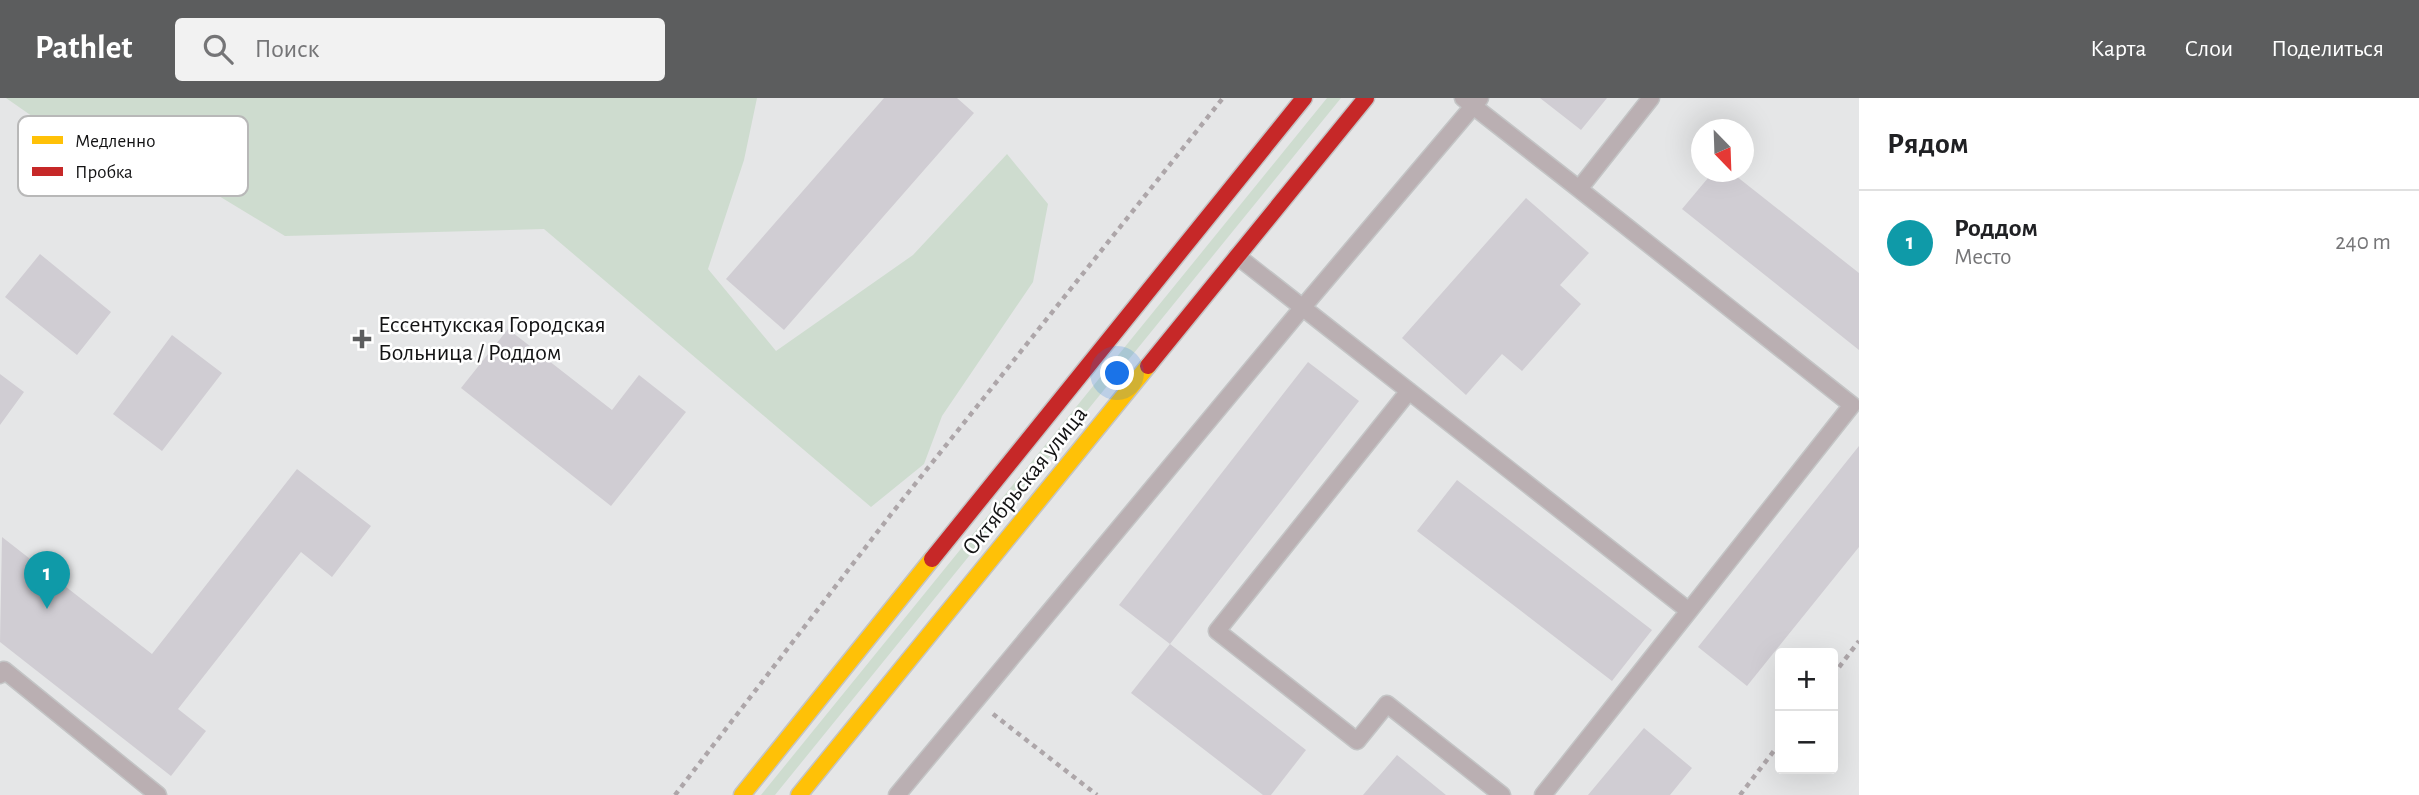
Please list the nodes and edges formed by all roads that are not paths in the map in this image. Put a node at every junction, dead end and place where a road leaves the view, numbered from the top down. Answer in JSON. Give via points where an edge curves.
{"nodes":[{"id":1,"x":1304,"y":98,"type":"edge"},
{"id":2,"x":1366,"y":98,"type":"edge"},
{"id":3,"x":1651,"y":98,"type":"edge"},
{"id":4,"x":1472,"y":101,"type":"edge"},
{"id":5,"x":1578,"y":189,"type":"junction"},
{"id":6,"x":1237,"y":256,"type":"junction"},
{"id":7,"x":1303,"y":307,"type":"junction"},
{"id":8,"x":1409,"y":391,"type":"junction"},
{"id":9,"x":1856,"y":400,"type":"edge"},
{"id":10,"x":1689,"y":611,"type":"junction"},
{"id":11,"x":1,"y":670,"type":"edge"},
{"id":12,"x":158,"y":795,"type":"edge"},
{"id":13,"x":742,"y":795,"type":"edge"},
{"id":14,"x":799,"y":795,"type":"edge"},
{"id":15,"x":897,"y":795,"type":"edge"},
{"id":16,"x":1502,"y":795,"type":"edge"},
{"id":17,"x":1543,"y":795,"type":"edge"}],
"edges":[{"from":1,"to":13,"type":"main road","name":"Октябрьская улица"},
{"from":2,"to":6,"type":"main road","name":"Октябрьская улица"},
{"from":3,"to":5,"type":"lane"},
{"from":4,"to":5,"type":"lane"},
{"from":4,"to":7,"type":"lane"},
{"from":5,"to":9,"type":"lane"},
{"from":6,"to":7,"type":"lane"},
{"from":6,"to":14,"type":"main road","name":"Октябрьская улица"},
{"from":7,"to":8,"type":"lane"},
{"from":7,"to":15,"type":"lane"},
{"from":8,"to":10,"type":"lane"},
{"from":8,"to":16,"type":"lane","via":[[1217,631],[1357,741],[1387,704]]},
{"from":9,"to":10,"type":"lane"},
{"from":10,"to":17,"type":"lane"},
{"from":11,"to":12,"type":"lane"}]}
